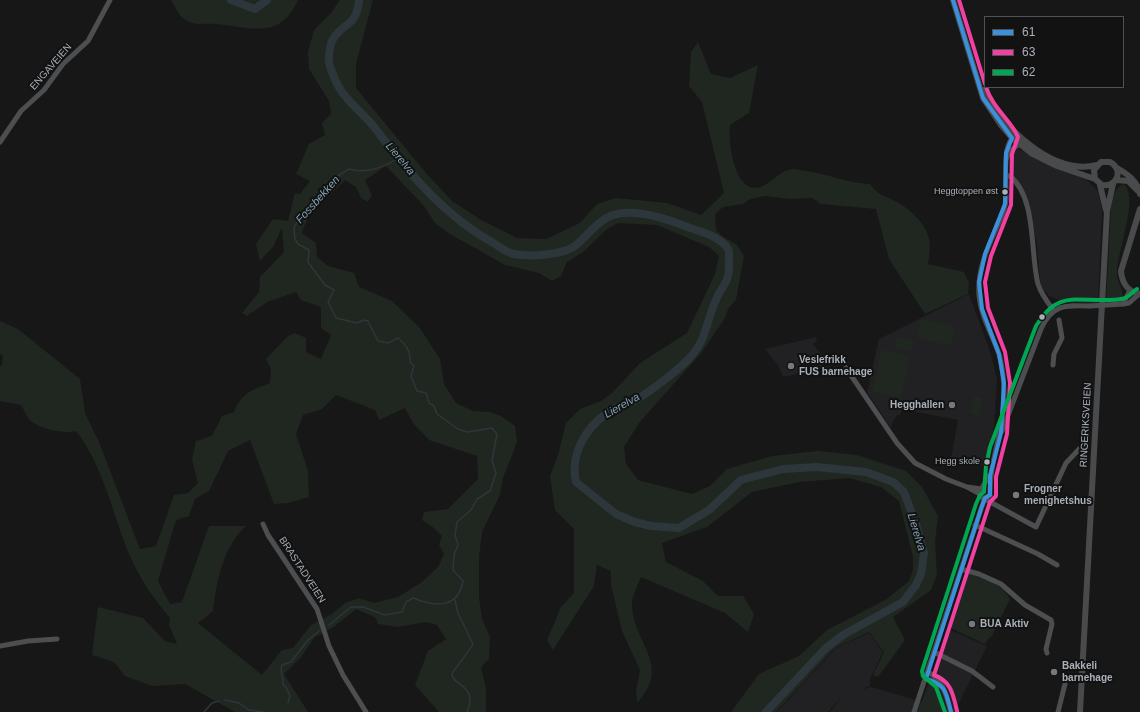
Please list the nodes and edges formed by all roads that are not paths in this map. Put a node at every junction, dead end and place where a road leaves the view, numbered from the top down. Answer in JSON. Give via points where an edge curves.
{"nodes":[{"id":1,"x":110,"y":0,"type":"edge"},
{"id":2,"x":953,"y":0,"type":"edge"},
{"id":3,"x":980,"y":86,"type":"junction"},
{"id":4,"x":1020,"y":137,"type":"junction"},
{"id":5,"x":1012,"y":138,"type":"junction"},
{"id":6,"x":0,"y":142,"type":"edge"},
{"id":7,"x":1019,"y":144,"type":"junction"},
{"id":8,"x":1006,"y":160,"type":"junction"},
{"id":9,"x":1097,"y":165,"type":"junction"},
{"id":10,"x":1117,"y":168,"type":"junction"},
{"id":11,"x":1007,"y":176,"type":"junction"},
{"id":12,"x":1095,"y":179,"type":"junction"},
{"id":13,"x":1115,"y":182,"type":"junction"},
{"id":14,"x":1100,"y":185,"type":"junction"},
{"id":15,"x":1140,"y":193,"type":"edge"},
{"id":16,"x":1140,"y":209,"type":"edge"},
{"id":17,"x":1107,"y":212,"type":"junction"},
{"id":18,"x":1130,"y":290,"type":"junction"},
{"id":19,"x":1139,"y":294,"type":"edge"},
{"id":20,"x":1123,"y":304,"type":"junction"},
{"id":21,"x":1054,"y":311,"type":"junction"},
{"id":22,"x":1059,"y":320,"type":"dead end"},
{"id":23,"x":1053,"y":365,"type":"dead end"},
{"id":24,"x":846,"y":368,"type":"dead end"},
{"id":25,"x":1001,"y":433,"type":"junction"},
{"id":26,"x":1085,"y":434,"type":"dead end"},
{"id":27,"x":984,"y":493,"type":"junction"},
{"id":28,"x":263,"y":524,"type":"dead end"},
{"id":29,"x":975,"y":525,"type":"junction"},
{"id":30,"x":1057,"y":565,"type":"dead end"},
{"id":31,"x":961,"y":569,"type":"junction"},
{"id":32,"x":57,"y":639,"type":"dead end"},
{"id":33,"x":0,"y":646,"type":"edge"},
{"id":34,"x":934,"y":652,"type":"junction"},
{"id":35,"x":1047,"y":653,"type":"dead end"},
{"id":36,"x":928,"y":672,"type":"junction"},
{"id":37,"x":926,"y":679,"type":"junction"},
{"id":38,"x":941,"y":684,"type":"junction"},
{"id":39,"x":1065,"y":684,"type":"dead end"},
{"id":40,"x":993,"y":687,"type":"dead end"},
{"id":41,"x":366,"y":712,"type":"edge"},
{"id":42,"x":914,"y":712,"type":"edge"},
{"id":43,"x":950,"y":712,"type":"edge"},
{"id":44,"x":1058,"y":712,"type":"edge"},
{"id":45,"x":1080,"y":712,"type":"edge"}],
"edges":[{"from":1,"to":6,"type":"street","name":"ENGAVEIEN","via":[[88,41],[63,64],[44,90],[21,111]]},
{"from":2,"to":3,"type":"main road"},
{"from":3,"to":4,"type":"main road","via":[[997,111]]},
{"from":3,"to":5,"type":"main road","via":[[983,98]]},
{"from":4,"to":5,"type":"street"},
{"from":4,"to":7,"type":"street"},
{"from":4,"to":9,"type":"main road","via":[[1035,149],[1057,160],[1083,166]]},
{"from":5,"to":7,"type":"main road"},
{"from":5,"to":8,"type":"street","via":[[1007,148]]},
{"from":7,"to":8,"type":"street","via":[[1009,152]]},
{"from":7,"to":12,"type":"main road","via":[[1049,163]]},
{"from":8,"to":11,"type":"street"},
{"from":9,"to":10,"type":"main road","via":[[1107,161]]},
{"from":9,"to":12,"type":"main road","via":[[1093,172]]},
{"from":10,"to":13,"type":"main road"},
{"from":10,"to":15,"type":"main road","via":[[1133,179]]},
{"from":11,"to":21,"type":"street","via":[[1016,183],[1026,208],[1038,286]]},
{"from":11,"to":25,"type":"street","via":[[1006,204],[985,254],[979,282],[982,309],[1003,372]]},
{"from":12,"to":14,"type":"main road"},
{"from":13,"to":14,"type":"main road","via":[[1107,186]]},
{"from":13,"to":15,"type":"main road","via":[[1128,181]]},
{"from":13,"to":17,"type":"main road","name":"RINGERIKSVEIEN"},
{"from":14,"to":17,"type":"main road","name":"RINGERIKSVEIEN"},
{"from":16,"to":18,"type":"main road","via":[[1122,272],[1124,282]]},
{"from":17,"to":45,"type":"main road","name":"RINGERIKSVEIEN"},
{"from":18,"to":19,"type":"main road"},
{"from":18,"to":20,"type":"street"},
{"from":19,"to":20,"type":"street","via":[[1129,303]]},
{"from":20,"to":21,"type":"street","bridge":true,"via":[[1065,306]]},
{"from":21,"to":25,"type":"street","via":[[1041,329]]},
{"from":22,"to":23,"type":"street","via":[[1062,338],[1054,354]]},
{"from":24,"to":27,"type":"street","via":[[897,443],[915,463],[932,473]]},
{"from":25,"to":27,"type":"street"},
{"from":26,"to":27,"type":"street","via":[[1084,444],[1067,460],[1036,527],[995,505]]},
{"from":27,"to":29,"type":"street"},
{"from":28,"to":41,"type":"street","name":"BRASTADVEIEN","via":[[317,609],[328,646]]},
{"from":29,"to":30,"type":"street"},
{"from":29,"to":31,"type":"street"},
{"from":31,"to":34,"type":"street"},
{"from":31,"to":35,"type":"street","via":[[1001,584],[1025,606],[1050,620],[1052,624]]},
{"from":32,"to":33,"type":"street"},
{"from":34,"to":36,"type":"street"},
{"from":34,"to":40,"type":"street","via":[[972,671]]},
{"from":36,"to":37,"type":"street"},
{"from":36,"to":38,"type":"street"},
{"from":37,"to":38,"type":"street"},
{"from":37,"to":42,"type":"street"},
{"from":38,"to":43,"type":"street"},
{"from":39,"to":44,"type":"street"}]}
